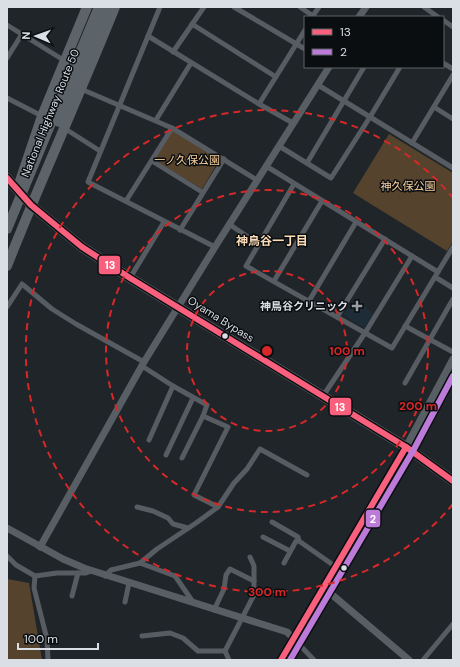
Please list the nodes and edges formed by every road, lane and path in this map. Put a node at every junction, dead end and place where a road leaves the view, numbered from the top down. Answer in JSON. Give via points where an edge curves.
{"nodes":[{"id":1,"x":87,"y":7,"type":"edge"},
{"id":2,"x":99,"y":7,"type":"edge"},
{"id":3,"x":107,"y":7,"type":"edge"},
{"id":4,"x":115,"y":7,"type":"edge"},
{"id":5,"x":160,"y":7,"type":"edge"},
{"id":6,"x":204,"y":7,"type":"edge"},
{"id":7,"x":234,"y":7,"type":"edge"},
{"id":8,"x":300,"y":7,"type":"edge"},
{"id":9,"x":318,"y":7,"type":"edge"},
{"id":10,"x":366,"y":7,"type":"edge"},
{"id":11,"x":424,"y":7,"type":"edge"},
{"id":12,"x":313,"y":16,"type":"edge"},
{"id":13,"x":362,"y":16,"type":"edge"},
{"id":14,"x":437,"y":16,"type":"edge"},
{"id":15,"x":444,"y":21,"type":"edge"},
{"id":16,"x":192,"y":24,"type":"junction"},
{"id":17,"x":7,"y":25,"type":"edge"},
{"id":18,"x":453,"y":28,"type":"edge"},
{"id":19,"x":304,"y":32,"type":"edge"},
{"id":20,"x":22,"y":34,"type":"junction"},
{"id":21,"x":148,"y":36,"type":"junction"},
{"id":22,"x":296,"y":44,"type":"junction"},
{"id":23,"x":304,"y":48,"type":"edge"},
{"id":24,"x":173,"y":52,"type":"junction"},
{"id":25,"x":7,"y":58,"type":"edge"},
{"id":26,"x":65,"y":61,"type":"junction"},
{"id":27,"x":191,"y":63,"type":"junction"},
{"id":28,"x":444,"y":64,"type":"edge"},
{"id":29,"x":327,"y":68,"type":"edge"},
{"id":30,"x":363,"y":68,"type":"edge"},
{"id":31,"x":399,"y":68,"type":"edge"},
{"id":32,"x":453,"y":69,"type":"edge"},
{"id":33,"x":453,"y":75,"type":"edge"},
{"id":34,"x":276,"y":77,"type":"junction"},
{"id":35,"x":318,"y":85,"type":"junction"},
{"id":36,"x":81,"y":89,"type":"junction"},
{"id":37,"x":7,"y":98,"type":"edge"},
{"id":38,"x":344,"y":102,"type":"junction"},
{"id":39,"x":259,"y":104,"type":"junction"},
{"id":40,"x":119,"y":105,"type":"junction"},
{"id":41,"x":434,"y":107,"type":"junction"},
{"id":42,"x":42,"y":116,"type":"junction"},
{"id":43,"x":370,"y":117,"type":"junction"},
{"id":44,"x":453,"y":119,"type":"edge"},
{"id":45,"x":156,"y":120,"type":"junction"},
{"id":46,"x":293,"y":123,"type":"junction"},
{"id":47,"x":63,"y":128,"type":"junction"},
{"id":48,"x":172,"y":128,"type":"junction"},
{"id":49,"x":412,"y":143,"type":"junction"},
{"id":50,"x":279,"y":146,"type":"junction"},
{"id":51,"x":100,"y":151,"type":"junction"},
{"id":52,"x":224,"y":159,"type":"junction"},
{"id":53,"x":152,"y":161,"type":"junction"},
{"id":54,"x":307,"y":163,"type":"junction"},
{"id":55,"x":266,"y":166,"type":"junction"},
{"id":56,"x":453,"y":168,"type":"edge"},
{"id":57,"x":7,"y":178,"type":"edge"},
{"id":58,"x":257,"y":180,"type":"junction"},
{"id":59,"x":294,"y":184,"type":"junction"},
{"id":60,"x":17,"y":189,"type":"junction"},
{"id":61,"x":202,"y":192,"type":"junction"},
{"id":62,"x":126,"y":201,"type":"junction"},
{"id":63,"x":322,"y":201,"type":"junction"},
{"id":64,"x":31,"y":205,"type":"junction"},
{"id":65,"x":7,"y":213,"type":"edge"},
{"id":66,"x":164,"y":222,"type":"junction"},
{"id":67,"x":356,"y":222,"type":"junction"},
{"id":68,"x":229,"y":224,"type":"junction"},
{"id":69,"x":7,"y":229,"type":"edge"},
{"id":70,"x":180,"y":230,"type":"junction"},
{"id":71,"x":385,"y":239,"type":"junction"},
{"id":72,"x":258,"y":244,"type":"junction"},
{"id":73,"x":215,"y":247,"type":"junction"},
{"id":74,"x":453,"y":248,"type":"edge"},
{"id":75,"x":7,"y":250,"type":"edge"},
{"id":76,"x":412,"y":256,"type":"junction"},
{"id":77,"x":7,"y":266,"type":"edge"},
{"id":78,"x":437,"y":274,"type":"junction"},
{"id":79,"x":130,"y":278,"type":"junction"},
{"id":80,"x":274,"y":281,"type":"junction"},
{"id":81,"x":453,"y":288,"type":"edge"},
{"id":82,"x":453,"y":299,"type":"edge"},
{"id":83,"x":309,"y":301,"type":"junction"},
{"id":84,"x":7,"y":307,"type":"edge"},
{"id":85,"x":178,"y":307,"type":"junction"},
{"id":86,"x":337,"y":317,"type":"junction"},
{"id":87,"x":405,"y":326,"type":"junction"},
{"id":88,"x":365,"y":333,"type":"junction"},
{"id":89,"x":430,"y":339,"type":"junction"},
{"id":90,"x":453,"y":352,"type":"edge"},
{"id":91,"x":453,"y":359,"type":"edge"},
{"id":92,"x":143,"y":364,"type":"junction"},
{"id":93,"x":405,"y":383,"type":"dead end"},
{"id":94,"x":173,"y":386,"type":"junction"},
{"id":95,"x":323,"y":396,"type":"junction"},
{"id":96,"x":193,"y":398,"type":"junction"},
{"id":97,"x":203,"y":416,"type":"junction"},
{"id":98,"x":149,"y":440,"type":"dead end"},
{"id":99,"x":406,"y":447,"type":"junction"},
{"id":100,"x":166,"y":455,"type":"dead end"},
{"id":101,"x":182,"y":458,"type":"dead end"},
{"id":102,"x":307,"y":475,"type":"dead end"},
{"id":103,"x":453,"y":481,"type":"edge"},
{"id":104,"x":218,"y":507,"type":"junction"},
{"id":105,"x":137,"y":508,"type":"dead end"},
{"id":106,"x":272,"y":522,"type":"dead end"},
{"id":107,"x":7,"y":528,"type":"edge"},
{"id":108,"x":188,"y":528,"type":"junction"},
{"id":109,"x":263,"y":537,"type":"dead end"},
{"id":110,"x":299,"y":541,"type":"junction"},
{"id":111,"x":40,"y":547,"type":"junction"},
{"id":112,"x":290,"y":552,"type":"junction"},
{"id":113,"x":7,"y":556,"type":"edge"},
{"id":114,"x":250,"y":557,"type":"dead end"},
{"id":115,"x":140,"y":563,"type":"junction"},
{"id":116,"x":284,"y":563,"type":"dead end"},
{"id":117,"x":336,"y":567,"type":"junction"},
{"id":118,"x":91,"y":571,"type":"junction"},
{"id":119,"x":78,"y":573,"type":"junction"},
{"id":120,"x":35,"y":576,"type":"junction"},
{"id":121,"x":106,"y":576,"type":"junction"},
{"id":122,"x":254,"y":581,"type":"junction"},
{"id":123,"x":129,"y":583,"type":"junction"},
{"id":124,"x":323,"y":587,"type":"junction"},
{"id":125,"x":72,"y":596,"type":"dead end"},
{"id":126,"x":125,"y":602,"type":"dead end"},
{"id":127,"x":194,"y":604,"type":"junction"},
{"id":128,"x":214,"y":610,"type":"junction"},
{"id":129,"x":243,"y":619,"type":"junction"},
{"id":130,"x":453,"y":624,"type":"edge"},
{"id":131,"x":142,"y":636,"type":"dead end"},
{"id":132,"x":294,"y":638,"type":"junction"},
{"id":133,"x":225,"y":651,"type":"junction"},
{"id":134,"x":48,"y":660,"type":"edge"},
{"id":135,"x":229,"y":660,"type":"edge"},
{"id":136,"x":281,"y":660,"type":"edge"},
{"id":137,"x":314,"y":660,"type":"edge"},
{"id":138,"x":409,"y":660,"type":"edge"},
{"id":139,"x":423,"y":660,"type":"edge"}],
"edges":[{"from":1,"to":26,"type":"highway"},
{"from":2,"to":69,"type":"highway","name":"National Highway Route 50"},
{"from":3,"to":75,"type":"highway","name":"National Highway Route 50"},
{"from":4,"to":36,"type":"highway"},
{"from":5,"to":21,"type":"street"},
{"from":6,"to":16,"type":"street"},
{"from":7,"to":22,"type":"street"},
{"from":8,"to":12,"type":"street"},
{"from":9,"to":12,"type":"street"},
{"from":10,"to":13,"type":"street"},
{"from":11,"to":14,"type":"street"},
{"from":15,"to":18,"type":"street"},
{"from":16,"to":24,"type":"street"},
{"from":16,"to":34,"type":"street"},
{"from":17,"to":20,"type":"street"},
{"from":19,"to":22,"type":"street"},
{"from":20,"to":25,"type":"street"},
{"from":20,"to":26,"type":"street"},
{"from":21,"to":24,"type":"street"},
{"from":21,"to":40,"type":"street"},
{"from":22,"to":23,"type":"street"},
{"from":22,"to":34,"type":"street"},
{"from":24,"to":27,"type":"street"},
{"from":26,"to":42,"type":"highway"},
{"from":27,"to":39,"type":"street"},
{"from":27,"to":45,"type":"street"},
{"from":28,"to":32,"type":"street"},
{"from":29,"to":35,"type":"street"},
{"from":30,"to":38,"type":"street"},
{"from":31,"to":43,"type":"street"},
{"from":33,"to":41,"type":"street"},
{"from":34,"to":39,"type":"street"},
{"from":35,"to":38,"type":"street"},
{"from":35,"to":46,"type":"street"},
{"from":36,"to":40,"type":"street"},
{"from":36,"to":47,"type":"highway"},
{"from":37,"to":42,"type":"street"},
{"from":38,"to":43,"type":"street"},
{"from":38,"to":54,"type":"street"},
{"from":39,"to":46,"type":"street"},
{"from":40,"to":45,"type":"street"},
{"from":40,"to":51,"type":"street"},
{"from":41,"to":44,"type":"street"},
{"from":41,"to":49,"type":"street"},
{"from":42,"to":60,"type":"highway"},
{"from":43,"to":49,"type":"street"},
{"from":43,"to":54,"type":"street","via":[[332,178]]},
{"from":45,"to":48,"type":"street"},
{"from":46,"to":50,"type":"street"},
{"from":47,"to":51,"type":"street"},
{"from":47,"to":64,"type":"highway"},
{"from":48,"to":52,"type":"street"},
{"from":48,"to":53,"type":"street"},
{"from":49,"to":56,"type":"street"},
{"from":50,"to":54,"type":"street"},
{"from":50,"to":55,"type":"street"},
{"from":51,"to":62,"type":"street","via":[[88,182]]},
{"from":52,"to":58,"type":"street"},
{"from":52,"to":61,"type":"street"},
{"from":53,"to":61,"type":"street"},
{"from":53,"to":62,"type":"street"},
{"from":55,"to":58,"type":"street"},
{"from":55,"to":59,"type":"street"},
{"from":57,"to":60,"type":"highway","name":"Oyama Bypass"},
{"from":58,"to":68,"type":"street"},
{"from":59,"to":63,"type":"street"},
{"from":59,"to":72,"type":"street"},
{"from":60,"to":64,"type":"highway","name":"Oyama Bypass"},
{"from":60,"to":65,"type":"highway"},
{"from":61,"to":70,"type":"street"},
{"from":62,"to":66,"type":"street"},
{"from":63,"to":67,"type":"street"},
{"from":63,"to":80,"type":"street"},
{"from":64,"to":77,"type":"highway"},
{"from":64,"to":79,"type":"highway","name":"Oyama Bypass","via":[[82,247]]},
{"from":66,"to":70,"type":"street"},
{"from":66,"to":79,"type":"street"},
{"from":67,"to":71,"type":"street"},
{"from":67,"to":83,"type":"street"},
{"from":68,"to":72,"type":"street"},
{"from":68,"to":73,"type":"street"},
{"from":70,"to":73,"type":"street"},
{"from":71,"to":76,"type":"street"},
{"from":71,"to":86,"type":"street"},
{"from":72,"to":80,"type":"street","via":[[246,266]]},
{"from":73,"to":85,"type":"street"},
{"from":74,"to":78,"type":"street"},
{"from":76,"to":78,"type":"street"},
{"from":76,"to":88,"type":"street"},
{"from":78,"to":81,"type":"street"},
{"from":78,"to":87,"type":"street"},
{"from":79,"to":85,"type":"highway","name":"Oyama Bypass"},
{"from":80,"to":83,"type":"street"},
{"from":82,"to":89,"type":"street"},
{"from":83,"to":86,"type":"street"},
{"from":84,"to":92,"type":"street","via":[[22,284],[76,324]]},
{"from":85,"to":92,"type":"street"},
{"from":85,"to":95,"type":"highway","name":"Oyama Bypass"},
{"from":86,"to":88,"type":"street"},
{"from":87,"to":88,"type":"street","via":[[392,348]]},
{"from":87,"to":89,"type":"street"},
{"from":88,"to":95,"type":"street"},
{"from":89,"to":90,"type":"street"},
{"from":89,"to":93,"type":"street"},
{"from":91,"to":99,"type":"street"},
{"from":92,"to":94,"type":"street"},
{"from":92,"to":111,"type":"street"},
{"from":94,"to":96,"type":"street"},
{"from":94,"to":98,"type":"street"},
{"from":95,"to":99,"type":"highway","name":"Oyama Bypass"},
{"from":96,"to":97,"type":"street","via":[[207,405]]},
{"from":96,"to":100,"type":"street"},
{"from":97,"to":101,"type":"street"},
{"from":97,"to":104,"type":"street","via":[[228,428],[194,495]]},
{"from":99,"to":103,"type":"highway","name":"Oyama Bypass"},
{"from":99,"to":117,"type":"street"},
{"from":102,"to":104,"type":"street","via":[[260,449]]},
{"from":104,"to":108,"type":"street"},
{"from":105,"to":108,"type":"street","via":[[153,511],[168,518],[173,524]]},
{"from":106,"to":110,"type":"street","via":[[298,537]]},
{"from":107,"to":111,"type":"street"},
{"from":108,"to":115,"type":"street"},
{"from":109,"to":112,"type":"street"},
{"from":110,"to":112,"type":"street","via":[[296,541]]},
{"from":110,"to":117,"type":"street"},
{"from":111,"to":118,"type":"street"},
{"from":112,"to":116,"type":"street"},
{"from":113,"to":120,"type":"street","via":[[16,565]]},
{"from":114,"to":122,"type":"street","via":[[254,566]]},
{"from":115,"to":121,"type":"street","via":[[111,570]]},
{"from":115,"to":127,"type":"street","via":[[175,576]]},
{"from":117,"to":124,"type":"street"},
{"from":118,"to":119,"type":"street","via":[[86,574]]},
{"from":118,"to":121,"type":"street"},
{"from":119,"to":120,"type":"street"},
{"from":119,"to":125,"type":"street"},
{"from":120,"to":134,"type":"street","via":[[34,588],[47,639]]},
{"from":121,"to":123,"type":"street"},
{"from":122,"to":128,"type":"street","via":[[230,569]]},
{"from":122,"to":129,"type":"street","via":[[254,595]]},
{"from":123,"to":126,"type":"street"},
{"from":123,"to":127,"type":"street"},
{"from":124,"to":132,"type":"street"},
{"from":124,"to":138,"type":"street"},
{"from":127,"to":128,"type":"street"},
{"from":128,"to":129,"type":"street"},
{"from":129,"to":132,"type":"street","via":[[287,632]]},
{"from":129,"to":133,"type":"street"},
{"from":130,"to":139,"type":"street"},
{"from":131,"to":133,"type":"street","via":[[170,633],[183,638],[198,650]]},
{"from":132,"to":136,"type":"street"},
{"from":132,"to":137,"type":"street"},
{"from":133,"to":135,"type":"street"}]}
